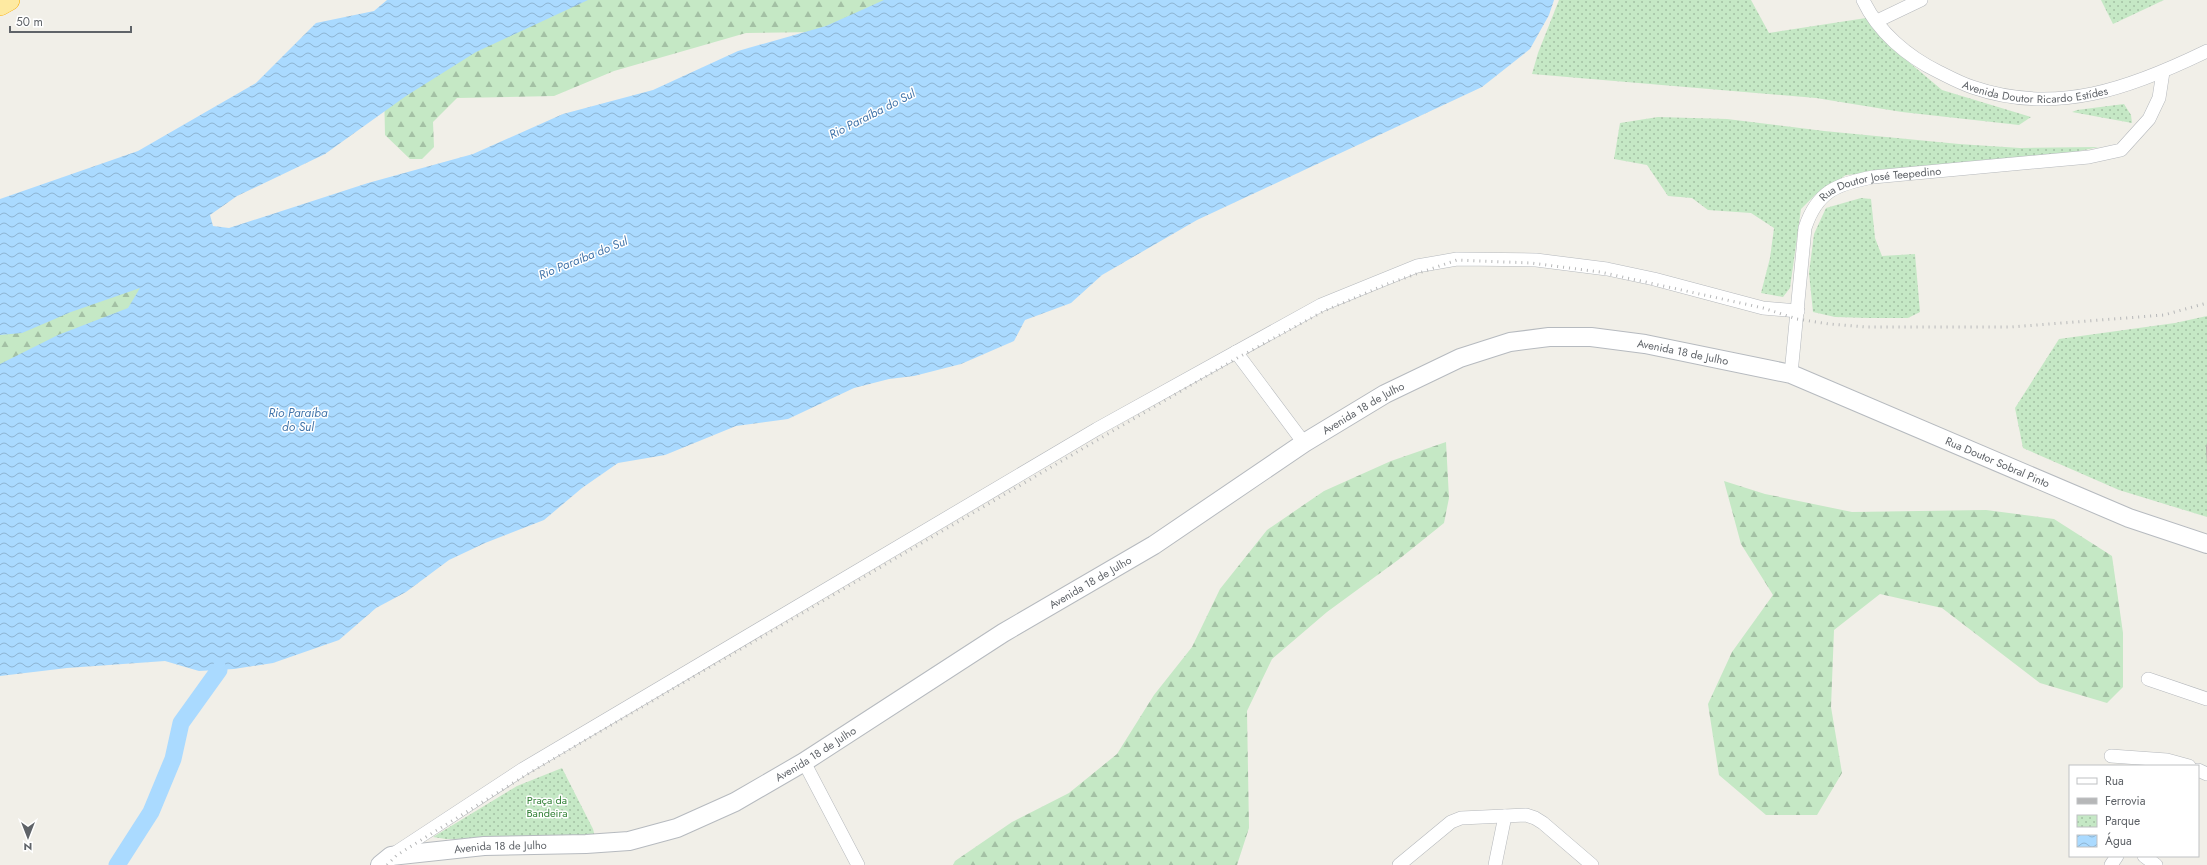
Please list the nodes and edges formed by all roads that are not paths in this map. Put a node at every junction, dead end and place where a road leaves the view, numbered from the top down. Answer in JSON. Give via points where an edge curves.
{"nodes":[{"id":1,"x":9,"y":0,"type":"edge"},
{"id":2,"x":1863,"y":0,"type":"edge"},
{"id":3,"x":1921,"y":0,"type":"edge"},
{"id":4,"x":0,"y":5,"type":"edge"},
{"id":5,"x":1877,"y":21,"type":"junction"},
{"id":6,"x":2207,"y":51,"type":"edge"},
{"id":7,"x":2163,"y":72,"type":"junction"},
{"id":8,"x":1798,"y":310,"type":"junction"},
{"id":9,"x":1236,"y":352,"type":"junction"},
{"id":10,"x":1791,"y":374,"type":"junction"},
{"id":11,"x":1304,"y":443,"type":"junction"},
{"id":12,"x":2207,"y":544,"type":"edge"},
{"id":13,"x":2148,"y":679,"type":"dead end"},
{"id":14,"x":2207,"y":699,"type":"edge"},
{"id":15,"x":2111,"y":756,"type":"dead end"},
{"id":16,"x":804,"y":762,"type":"junction"},
{"id":17,"x":2185,"y":765,"type":"edge"},
{"id":18,"x":1505,"y":816,"type":"junction"},
{"id":19,"x":2145,"y":857,"type":"edge"},
{"id":20,"x":386,"y":860,"type":"edge"},
{"id":21,"x":858,"y":865,"type":"edge"},
{"id":22,"x":1399,"y":865,"type":"edge"},
{"id":23,"x":1495,"y":865,"type":"edge"},
{"id":24,"x":1592,"y":865,"type":"edge"},
{"id":25,"x":2156,"y":865,"type":"edge"}],
"edges":[{"from":1,"to":4,"type":"highway"},
{"from":2,"to":5,"type":"street","name":"Avenida Doutor Ricardo Estídes"},
{"from":3,"to":5,"type":"street"},
{"from":5,"to":7,"type":"street","name":"Avenida Doutor Ricardo Estídes","via":[[1898,46],[1923,64],[1971,87],[2027,100],[2093,95]]},
{"from":6,"to":7,"type":"street","name":"Avenida Doutor Ricardo Estídes"},
{"from":7,"to":8,"type":"street","name":"Rua Doutor José Teepedino","via":[[2159,98],[2149,119],[2121,150],[2089,157],[1873,177],[1847,182],[1831,190],[1820,198],[1811,210],[1805,228]]},
{"from":8,"to":9,"type":"street","via":[[1763,308],[1607,269],[1536,260],[1457,259],[1417,266],[1321,305]]},
{"from":8,"to":10,"type":"street","name":"Rua Doutor José Teepedino"},
{"from":9,"to":11,"type":"street"},
{"from":9,"to":20,"type":"street","via":[[1090,434],[523,769]]},
{"from":10,"to":11,"type":"main road","name":"Avenida 18 de Julho","via":[[1645,344],[1591,337],[1549,337],[1510,342],[1460,358],[1385,394]]},
{"from":10,"to":12,"type":"main road","name":"Rua Doutor Sobral Pinto","via":[[2129,518]]},
{"from":11,"to":16,"type":"main road","name":"Avenida 18 de Julho","via":[[1154,545],[1003,633]]},
{"from":13,"to":14,"type":"street"},
{"from":15,"to":17,"type":"street","via":[[2167,760]]},
{"from":16,"to":20,"type":"main road","name":"Avenida 18 de Julho","via":[[735,802],[677,828],[629,841],[484,846]]},
{"from":16,"to":21,"type":"street"},
{"from":18,"to":22,"type":"street","via":[[1461,818],[1451,822]]},
{"from":18,"to":23,"type":"street"},
{"from":18,"to":24,"type":"street","via":[[1526,815],[1535,818]]},
{"from":19,"to":25,"type":"street"}]}
